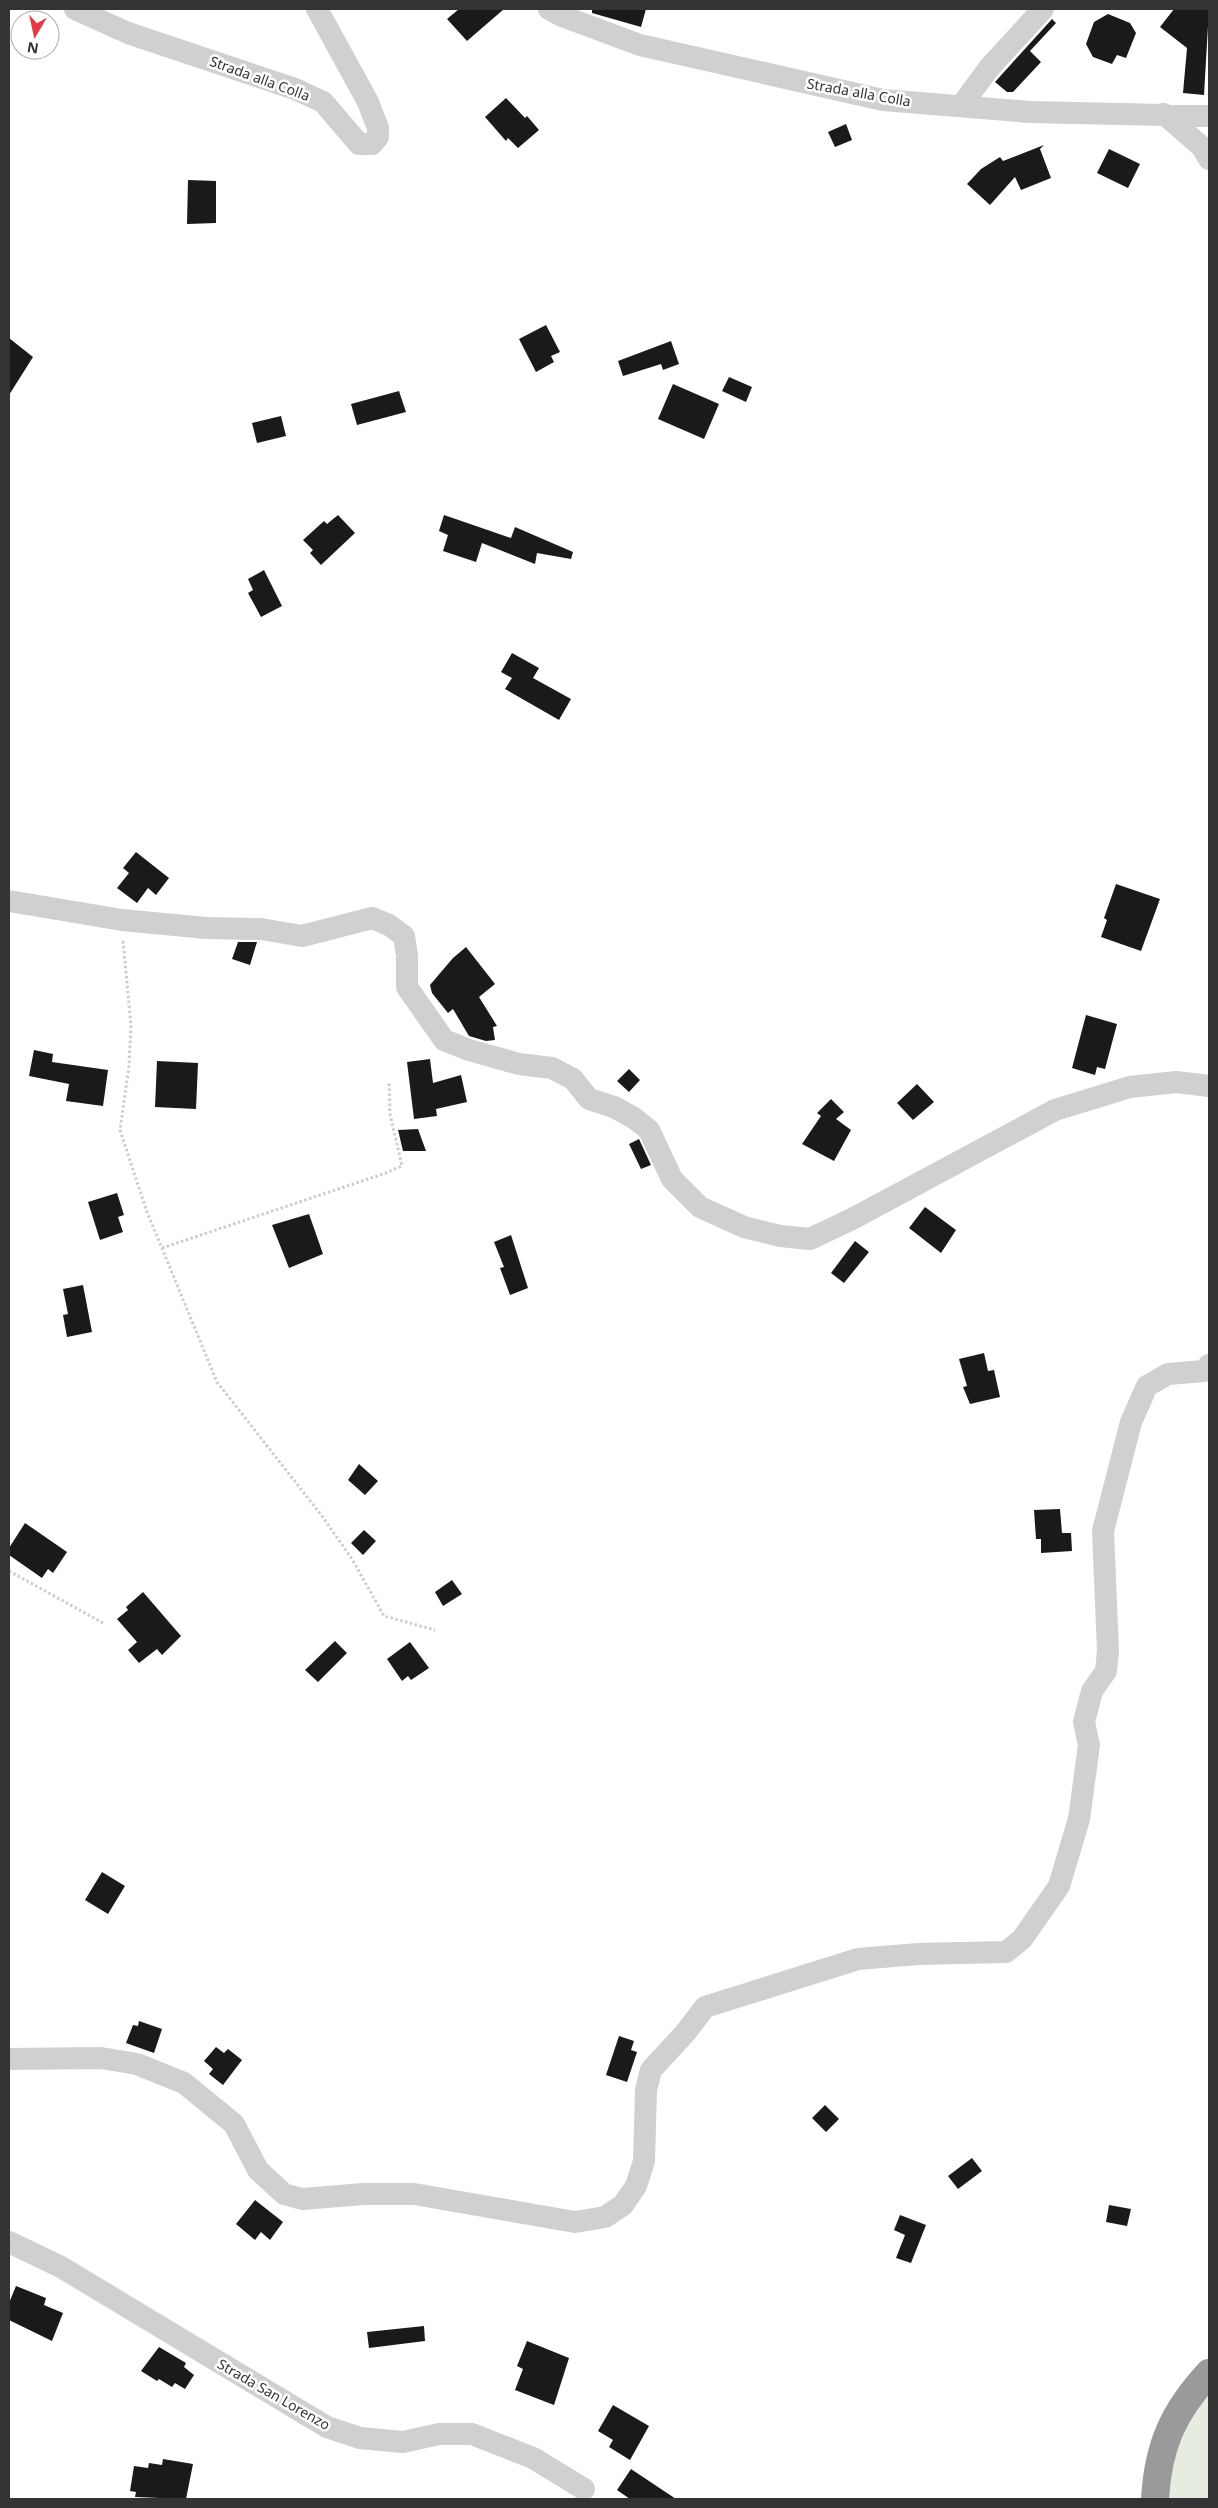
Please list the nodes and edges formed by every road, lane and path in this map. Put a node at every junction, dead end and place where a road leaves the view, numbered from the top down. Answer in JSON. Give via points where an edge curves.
{"nodes":[{"id":1,"x":75,"y":9,"type":"edge"},
{"id":2,"x":317,"y":9,"type":"edge"},
{"id":3,"x":549,"y":9,"type":"edge"},
{"id":4,"x":1044,"y":9,"type":"edge"},
{"id":5,"x":961,"y":106,"type":"junction"},
{"id":6,"x":1164,"y":114,"type":"junction"},
{"id":7,"x":1209,"y":116,"type":"edge"},
{"id":8,"x":1209,"y":159,"type":"edge"},
{"id":9,"x":9,"y":901,"type":"edge"},
{"id":10,"x":122,"y":920,"type":"junction"},
{"id":11,"x":389,"y":1083,"type":"dead end"},
{"id":12,"x":1209,"y":1086,"type":"edge"},
{"id":13,"x":162,"y":1248,"type":"junction"},
{"id":14,"x":1209,"y":1365,"type":"edge"},
{"id":15,"x":9,"y":1571,"type":"edge"},
{"id":16,"x":103,"y":1623,"type":"dead end"},
{"id":17,"x":435,"y":1630,"type":"dead end"},
{"id":18,"x":9,"y":2059,"type":"edge"},
{"id":19,"x":9,"y":2242,"type":"edge"},
{"id":20,"x":1209,"y":2373,"type":"edge"},
{"id":21,"x":584,"y":2489,"type":"dead end"},
{"id":22,"x":1155,"y":2499,"type":"edge"}],
"edges":[{"from":1,"to":2,"type":"street","name":"Strada alla Colla","via":[[128,33],[295,89],[323,102],[359,144],[372,144],[378,137],[378,128],[368,102]]},
{"from":3,"to":5,"type":"street","name":"Strada alla Colla","via":[[640,45],[744,70],[883,100]]},
{"from":4,"to":5,"type":"street","via":[[989,68]]},
{"from":5,"to":6,"type":"street","name":"Strada alla Colla","via":[[1030,112]]},
{"from":6,"to":7,"type":"street","name":"Strada alla Colla"},
{"from":6,"to":8,"type":"street","via":[[1202,147]]},
{"from":9,"to":10,"type":"street"},
{"from":10,"to":12,"type":"street","via":[[206,928],[261,929],[302,936],[372,918],[389,924],[404,936],[407,987],[444,1040],[519,1064],[552,1068],[573,1079],[589,1098],[614,1107],[649,1130],[672,1180],[700,1206],[744,1227],[780,1236],[810,1239],[1055,1110],[1130,1087],[1176,1082]]},
{"from":10,"to":13,"type":"path","via":[[131,1025],[120,1130]]},
{"from":11,"to":13,"type":"path","via":[[390,1114],[402,1166]]},
{"from":13,"to":17,"type":"path","via":[[217,1382],[322,1516],[352,1559],[384,1616]]},
{"from":14,"to":18,"type":"street","via":[[1204,1371],[1168,1374],[1147,1386],[1131,1422],[1102,1531],[1108,1657],[1106,1671],[1092,1691],[1084,1722],[1089,1745],[1079,1819],[1059,1886],[1022,1939],[1006,1952],[858,1959],[705,2007],[651,2070],[646,2090],[644,2161],[636,2186],[623,2205],[605,2217],[575,2222],[414,2194],[293,2197],[284,2194],[258,2170],[234,2124],[184,2083],[137,2064],[101,2058]]},
{"from":15,"to":16,"type":"path"},
{"from":19,"to":21,"type":"street","name":"Strada San Lorenzo","via":[[61,2267],[328,2427],[360,2438],[403,2442],[439,2434],[472,2434],[532,2458]]},
{"from":20,"to":22,"type":"highway","via":[[1175,2416],[1164,2442]]}]}
